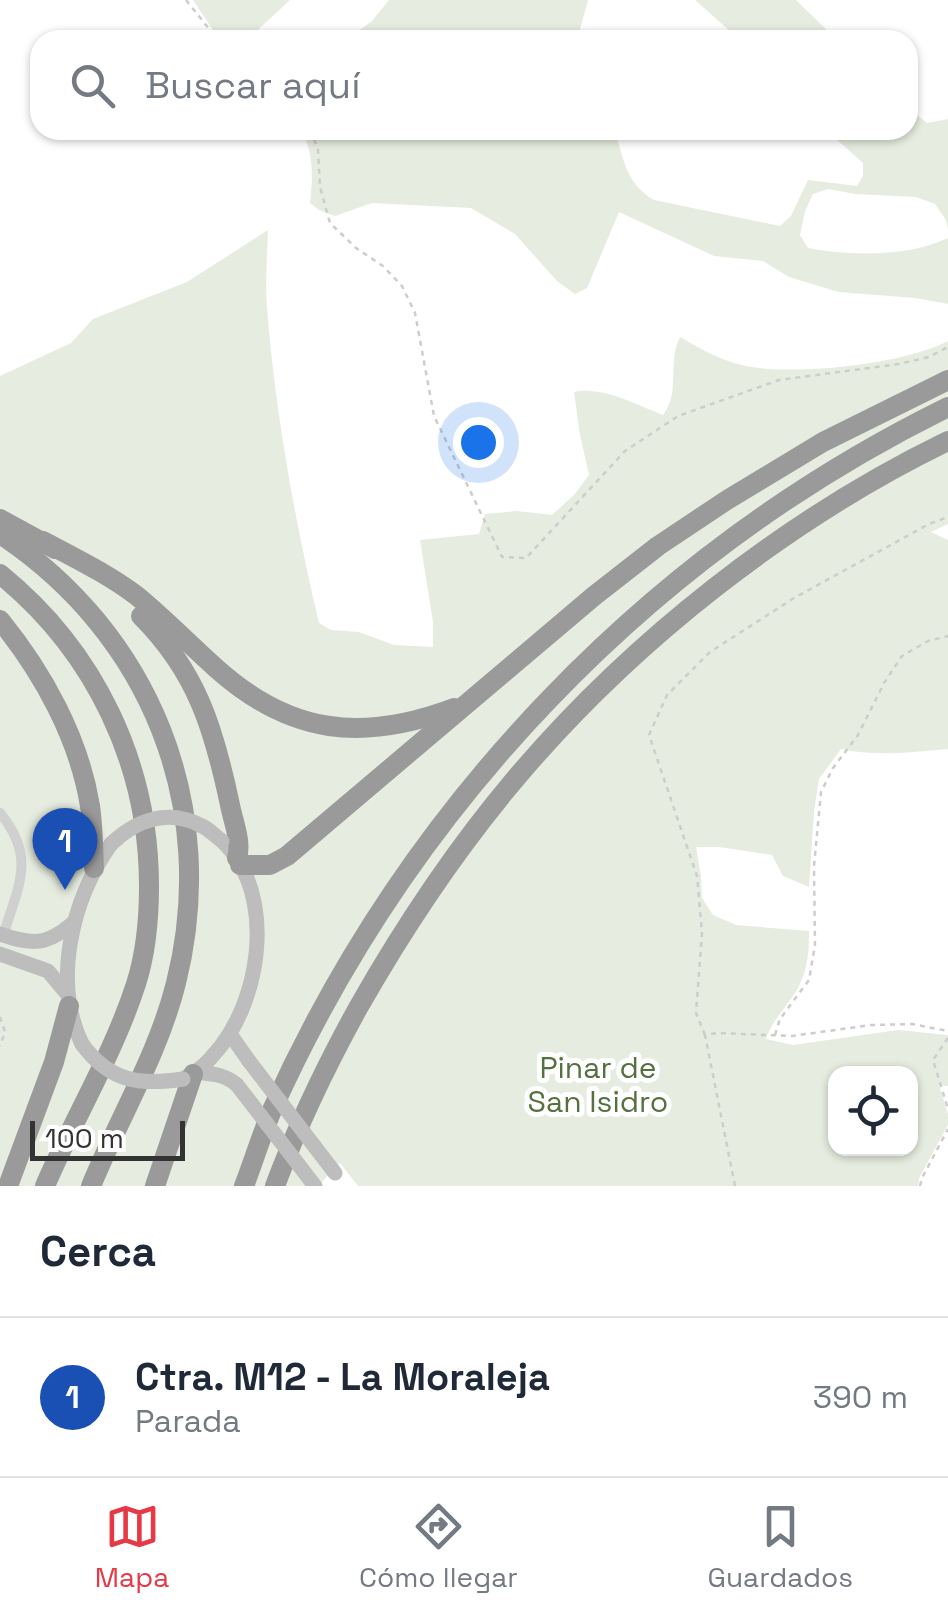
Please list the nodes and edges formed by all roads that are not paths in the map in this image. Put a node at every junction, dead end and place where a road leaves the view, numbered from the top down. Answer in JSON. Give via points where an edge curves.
{"nodes":[{"id":1,"x":948,"y":380,"type":"edge"},
{"id":2,"x":948,"y":407,"type":"edge"},
{"id":3,"x":948,"y":441,"type":"edge"},
{"id":4,"x":0,"y":519,"type":"edge"},
{"id":5,"x":0,"y":534,"type":"edge"},
{"id":6,"x":43,"y":542,"type":"junction"},
{"id":7,"x":0,"y":574,"type":"edge"},
{"id":8,"x":0,"y":620,"type":"edge"},
{"id":9,"x":465,"y":704,"type":"junction"},
{"id":10,"x":0,"y":813,"type":"edge"},
{"id":11,"x":238,"y":862,"type":"junction"},
{"id":12,"x":94,"y":868,"type":"junction"},
{"id":13,"x":74,"y":922,"type":"junction"},
{"id":14,"x":2,"y":935,"type":"edge"},
{"id":15,"x":0,"y":954,"type":"edge"},
{"id":16,"x":68,"y":1000,"type":"junction"},
{"id":17,"x":230,"y":1034,"type":"junction"},
{"id":18,"x":190,"y":1075,"type":"junction"},
{"id":19,"x":340,"y":1179,"type":"edge"},
{"id":20,"x":8,"y":1186,"type":"edge"},
{"id":21,"x":46,"y":1186,"type":"edge"},
{"id":22,"x":91,"y":1186,"type":"edge"},
{"id":23,"x":155,"y":1186,"type":"edge"},
{"id":24,"x":244,"y":1186,"type":"edge"},
{"id":25,"x":277,"y":1186,"type":"edge"},
{"id":26,"x":315,"y":1186,"type":"edge"}],
"edges":[{"from":1,"to":9,"type":"highway","via":[[823,442],[695,521]]},
{"from":2,"to":24,"type":"highway","via":[[802,488],[720,546],[596,650],[506,744],[406,872],[312,1026]]},
{"from":3,"to":25,"type":"highway","via":[[761,552],[668,626],[517,776],[390,953],[293,1136]]},
{"from":4,"to":6,"type":"highway"},
{"from":5,"to":22,"type":"highway","via":[[49,569],[118,646],[168,752],[188,847],[187,922],[176,985]]},
{"from":6,"to":9,"type":"highway","via":[[134,594],[241,688],[296,718],[374,728]]},
{"from":6,"to":11,"type":"highway","via":[[138,613],[184,669],[216,741]]},
{"from":7,"to":21,"type":"highway","via":[[64,636],[106,700],[131,764],[148,837],[149,907],[137,980]]},
{"from":8,"to":12,"type":"highway","via":[[45,684],[80,763]]},
{"from":9,"to":11,"type":"highway","via":[[287,856],[270,864]]},
{"from":10,"to":14,"type":"street","via":[[15,831],[24,867]]},
{"from":11,"to":12,"type":"street","bridge":true,"via":[[202,826],[156,818],[132,826]]},
{"from":11,"to":17,"type":"street","via":[[252,894],[257,935],[249,993]]},
{"from":12,"to":13,"type":"street"},
{"from":13,"to":14,"type":"street","via":[[33,943]]},
{"from":13,"to":16,"type":"street"},
{"from":15,"to":16,"type":"street","via":[[48,971]]},
{"from":16,"to":18,"type":"street","bridge":true,"via":[[82,1044],[113,1074],[148,1082]]},
{"from":16,"to":20,"type":"highway","via":[[54,1062]]},
{"from":17,"to":18,"type":"street"},
{"from":17,"to":19,"type":"street","bridge":true},
{"from":18,"to":23,"type":"highway"},
{"from":18,"to":26,"type":"street","bridge":true,"via":[[216,1074],[238,1086]]}]}
